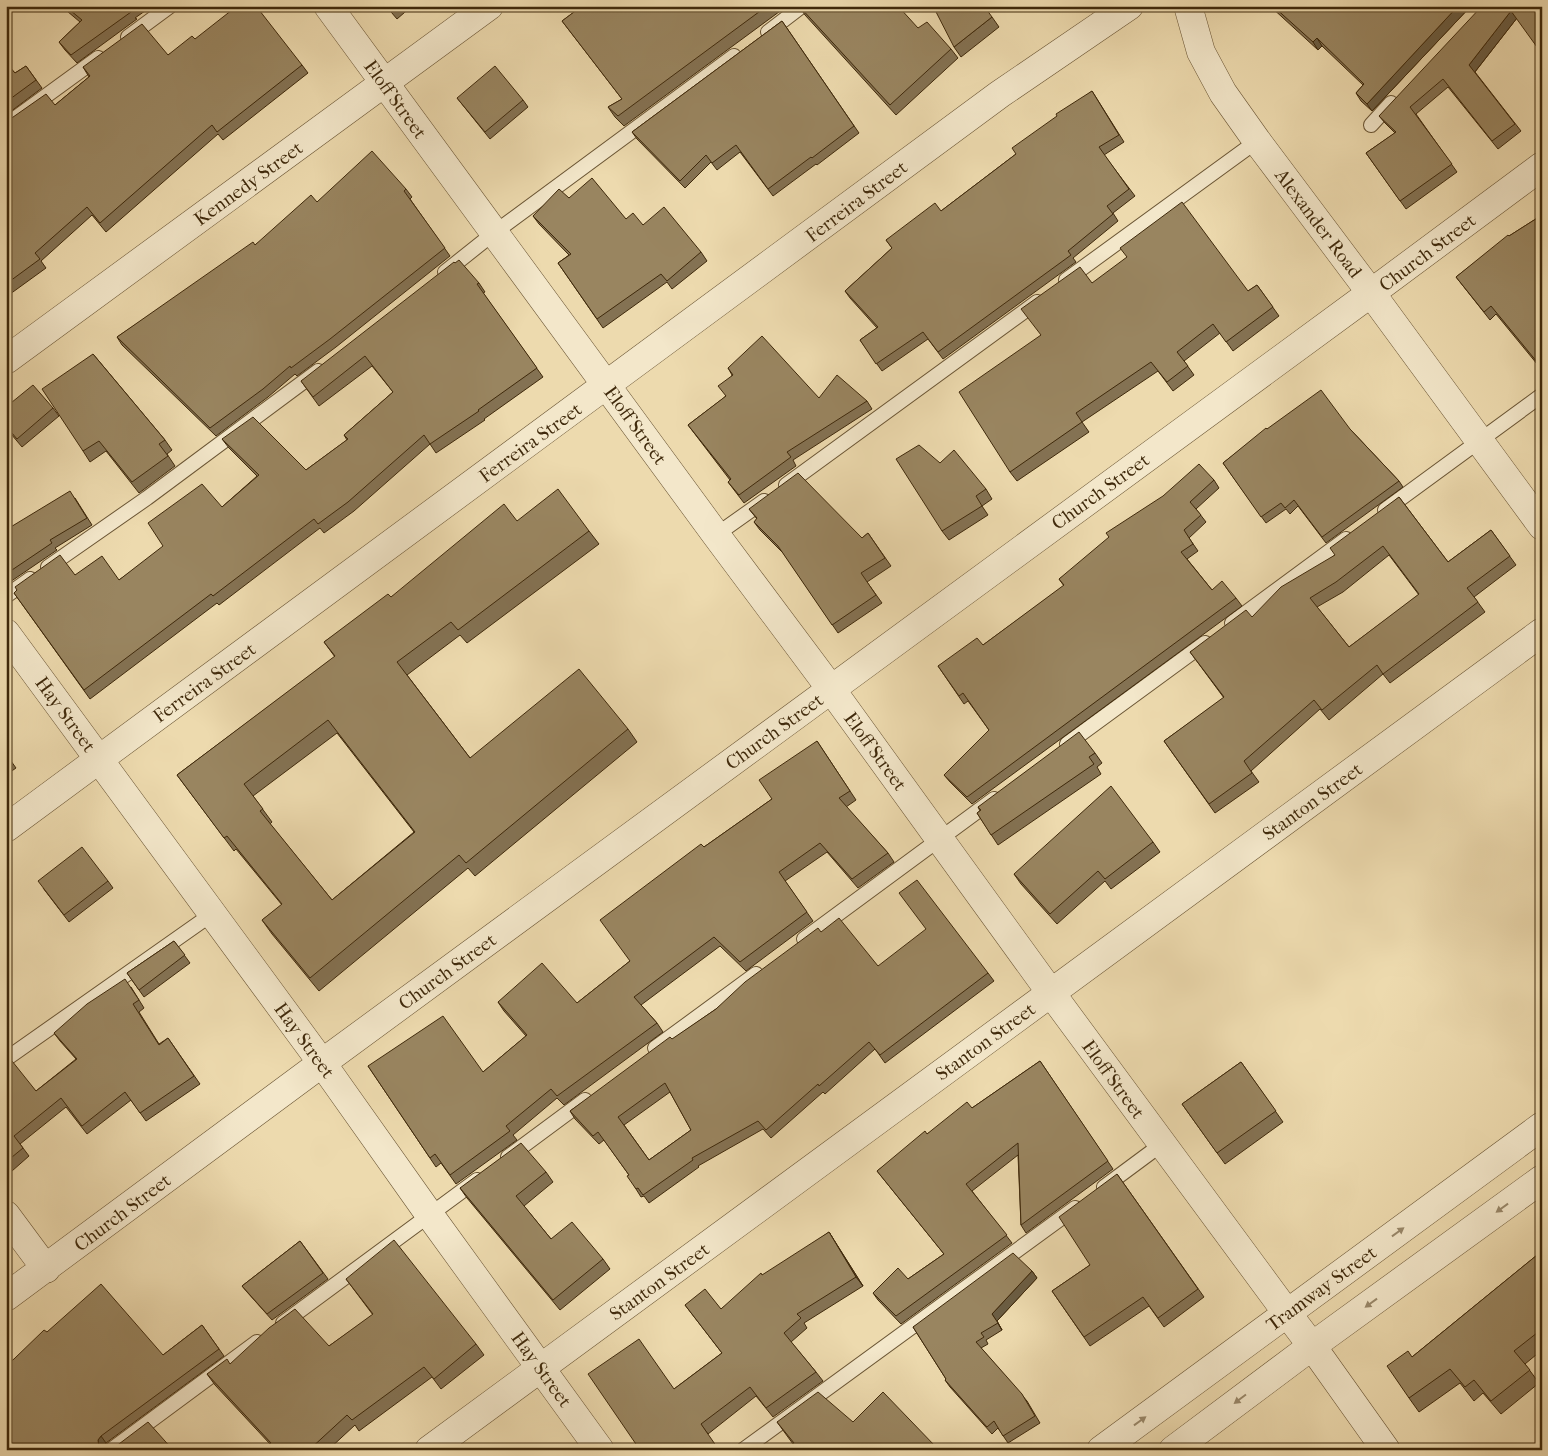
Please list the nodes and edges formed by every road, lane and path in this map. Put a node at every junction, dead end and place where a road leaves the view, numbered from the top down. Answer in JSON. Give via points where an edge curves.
{"nodes":[{"id":1,"x":170,"y":6,"type":"edge"},
{"id":2,"x":328,"y":6,"type":"edge"},
{"id":3,"x":490,"y":6,"type":"edge"},
{"id":4,"x":802,"y":6,"type":"edge"},
{"id":5,"x":1129,"y":6,"type":"edge"},
{"id":6,"x":1188,"y":6,"type":"edge"},
{"id":7,"x":384,"y":82,"type":"junction"},
{"id":8,"x":1404,"y":90,"type":"edge"},
{"id":9,"x":6,"y":125,"type":"edge"},
{"id":10,"x":1371,"y":125,"type":"dead end"},
{"id":11,"x":1257,"y":141,"type":"junction"},
{"id":12,"x":1542,"y":166,"type":"edge"},
{"id":13,"x":494,"y":233,"type":"junction"},
{"id":14,"x":433,"y":281,"type":"edge"},
{"id":15,"x":1371,"y":293,"type":"junction"},
{"id":16,"x":6,"y":360,"type":"edge"},
{"id":17,"x":326,"y":366,"type":"edge"},
{"id":18,"x":607,"y":385,"type":"junction"},
{"id":19,"x":1542,"y":395,"type":"edge"},
{"id":20,"x":1479,"y":441,"type":"junction"},
{"id":21,"x":1376,"y":517,"type":"edge"},
{"id":22,"x":1542,"y":526,"type":"edge"},
{"id":23,"x":1360,"y":528,"type":"edge"},
{"id":24,"x":716,"y":535,"type":"junction"},
{"id":25,"x":6,"y":596,"type":"edge"},
{"id":26,"x":1542,"y":632,"type":"edge"},
{"id":27,"x":6,"y":633,"type":"edge"},
{"id":28,"x":831,"y":689,"type":"junction"},
{"id":29,"x":1058,"y":751,"type":"edge"},
{"id":30,"x":99,"y":759,"type":"junction"},
{"id":31,"x":1003,"y":792,"type":"edge"},
{"id":32,"x":6,"y":828,"type":"edge"},
{"id":33,"x":939,"y":839,"type":"junction"},
{"id":34,"x":212,"y":914,"type":"junction"},
{"id":35,"x":796,"y":944,"type":"edge"},
{"id":36,"x":764,"y":968,"type":"edge"},
{"id":37,"x":1051,"y":992,"type":"junction"},
{"id":38,"x":644,"y":1056,"type":"edge"},
{"id":39,"x":6,"y":1059,"type":"edge"},
{"id":40,"x":322,"y":1063,"type":"junction"},
{"id":41,"x":597,"y":1091,"type":"edge"},
{"id":42,"x":1542,"y":1126,"type":"edge"},
{"id":43,"x":1162,"y":1144,"type":"junction"},
{"id":44,"x":1542,"y":1179,"type":"edge"},
{"id":45,"x":429,"y":1214,"type":"junction"},
{"id":46,"x":6,"y":1216,"type":"edge"},
{"id":47,"x":46,"y":1269,"type":"junction"},
{"id":48,"x":6,"y":1297,"type":"edge"},
{"id":49,"x":1286,"y":1313,"type":"junction"},
{"id":50,"x":1312,"y":1346,"type":"junction"},
{"id":51,"x":541,"y":1368,"type":"junction"},
{"id":52,"x":111,"y":1450,"type":"edge"},
{"id":53,"x":429,"y":1450,"type":"edge"},
{"id":54,"x":600,"y":1450,"type":"edge"},
{"id":55,"x":743,"y":1450,"type":"edge"},
{"id":56,"x":1101,"y":1450,"type":"edge"},
{"id":57,"x":1172,"y":1450,"type":"edge"},
{"id":58,"x":1386,"y":1450,"type":"edge"}],
"edges":[{"from":1,"to":9,"type":"lane"},
{"from":2,"to":7,"type":"street","name":"Eloff Street"},
{"from":3,"to":7,"type":"street","name":"Kennedy Street"},
{"from":4,"to":13,"type":"lane"},
{"from":5,"to":18,"type":"street","name":"Ferreira Street","via":[[1000,94]]},
{"from":6,"to":11,"type":"street","name":"Alexander Road","via":[[1201,52],[1223,93]]},
{"from":7,"to":13,"type":"street","name":"Eloff Street"},
{"from":7,"to":16,"type":"street","name":"Kennedy Street"},
{"from":8,"to":10,"type":"lane"},
{"from":11,"to":15,"type":"street","name":"Alexander Road"},
{"from":11,"to":24,"type":"lane"},
{"from":12,"to":15,"type":"street","name":"Church Street"},
{"from":13,"to":14,"type":"lane"},
{"from":13,"to":18,"type":"street","name":"Eloff Street"},
{"from":15,"to":20,"type":"street","name":"Alexander Road"},
{"from":15,"to":28,"type":"street","name":"Church Street"},
{"from":17,"to":25,"type":"lane","via":[[147,498]]},
{"from":18,"to":24,"type":"street","name":"Eloff Street"},
{"from":18,"to":30,"type":"street","name":"Ferreira Street"},
{"from":19,"to":20,"type":"lane"},
{"from":20,"to":21,"type":"lane"},
{"from":20,"to":22,"type":"street","name":"Alexander Road"},
{"from":23,"to":29,"type":"lane"},
{"from":24,"to":28,"type":"street","name":"Eloff Street"},
{"from":26,"to":37,"type":"street","name":"Stanton Street"},
{"from":27,"to":30,"type":"street","name":"Hay Street"},
{"from":28,"to":33,"type":"street","name":"Eloff Street"},
{"from":28,"to":40,"type":"street","name":"Church Street"},
{"from":30,"to":32,"type":"street","name":"Ferreira Street"},
{"from":30,"to":34,"type":"street","name":"Hay Street"},
{"from":31,"to":33,"type":"lane"},
{"from":33,"to":35,"type":"lane"},
{"from":33,"to":37,"type":"street","name":"Eloff Street"},
{"from":34,"to":39,"type":"lane"},
{"from":34,"to":40,"type":"street","name":"Hay Street"},
{"from":36,"to":38,"type":"lane"},
{"from":37,"to":43,"type":"street","name":"Eloff Street"},
{"from":37,"to":51,"type":"street","name":"Stanton Street"},
{"from":40,"to":45,"type":"street","name":"Hay Street"},
{"from":40,"to":47,"type":"street","name":"Church Street"},
{"from":41,"to":45,"type":"lane"},
{"from":49,"to":42,"type":"street","name":"Tramway Street","one_way":true},
{"from":43,"to":49,"type":"street","name":"Eloff Street"},
{"from":43,"to":55,"type":"lane"},
{"from":44,"to":50,"type":"street","one_way":true},
{"from":45,"to":51,"type":"street","name":"Hay Street"},
{"from":45,"to":52,"type":"lane"},
{"from":46,"to":47,"type":"street"},
{"from":47,"to":48,"type":"street","name":"Church Street"},
{"from":49,"to":50,"type":"street","name":"Eloff Street"},
{"from":56,"to":49,"type":"street","name":"Tramway Street","one_way":true},
{"from":50,"to":57,"type":"street","one_way":true},
{"from":50,"to":58,"type":"street","name":"Eloff Street"},
{"from":51,"to":53,"type":"street","name":"Stanton Street"},
{"from":51,"to":54,"type":"street","name":"Hay Street"}]}
